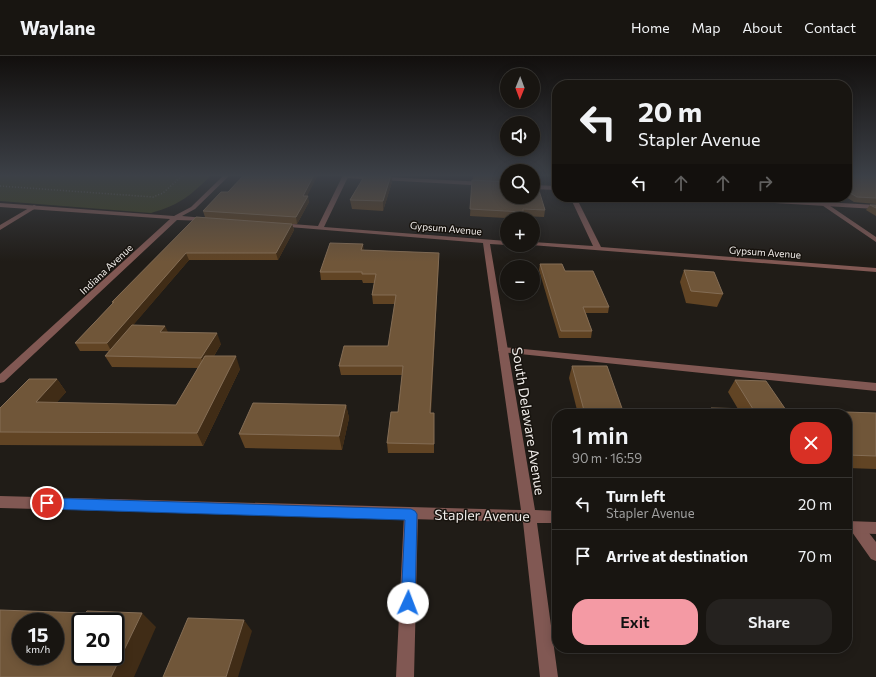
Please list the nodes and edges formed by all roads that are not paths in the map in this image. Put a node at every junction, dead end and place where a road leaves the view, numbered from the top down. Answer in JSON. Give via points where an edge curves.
{"nodes":[{"id":1,"x":197,"y":204,"type":"edge"},
{"id":2,"x":332,"y":204,"type":"edge"},
{"id":3,"x":576,"y":204,"type":"edge"},
{"id":4,"x":824,"y":204,"type":"joint"},
{"id":5,"x":0,"y":205,"type":"edge"},
{"id":6,"x":34,"y":207,"type":"junction"},
{"id":7,"x":876,"y":207,"type":"edge"},
{"id":8,"x":175,"y":218,"type":"junction"},
{"id":9,"x":213,"y":221,"type":"edge"},
{"id":10,"x":274,"y":225,"type":"edge"},
{"id":11,"x":0,"y":228,"type":"edge"},
{"id":12,"x":320,"y":228,"type":"junction"},
{"id":13,"x":876,"y":240,"type":"edge"},
{"id":14,"x":486,"y":241,"type":"junction"},
{"id":15,"x":500,"y":242,"type":"edge"},
{"id":16,"x":540,"y":244,"type":"edge"},
{"id":17,"x":598,"y":248,"type":"junction"},
{"id":18,"x":872,"y":270,"type":"edge"},
{"id":19,"x":876,"y":276,"type":"edge"},
{"id":20,"x":503,"y":350,"type":"junction"},
{"id":21,"x":0,"y":380,"type":"edge"},
{"id":22,"x":876,"y":387,"type":"edge"},
{"id":23,"x":0,"y":502,"type":"edge"},
{"id":24,"x":411,"y":514,"type":"junction"},
{"id":25,"x":529,"y":516,"type":"junction"},
{"id":26,"x":552,"y":517,"type":"edge"},
{"id":27,"x":852,"y":528,"type":"edge"},
{"id":28,"x":876,"y":528,"type":"edge"},
{"id":29,"x":876,"y":554,"type":"edge"},
{"id":30,"x":405,"y":677,"type":"edge"},
{"id":31,"x":549,"y":677,"type":"edge"}],
"edges":[{"from":1,"to":8,"type":"street","name":"Indiana Avenue"},
{"from":2,"to":12,"type":"street"},
{"from":3,"to":17,"type":"street"},
{"from":4,"to":7,"type":"street"},
{"from":4,"to":13,"type":"street"},
{"from":5,"to":6,"type":"street"},
{"from":6,"to":8,"type":"street"},
{"from":6,"to":11,"type":"street"},
{"from":8,"to":9,"type":"street"},
{"from":8,"to":21,"type":"street","name":"Indiana Avenue"},
{"from":10,"to":12,"type":"street","name":"Gypsum Avenue"},
{"from":12,"to":14,"type":"street","name":"Gypsum Avenue"},
{"from":14,"to":15,"type":"street","name":"Gypsum Avenue"},
{"from":14,"to":20,"type":"street","name":"South Delaware Avenue"},
{"from":16,"to":17,"type":"street","name":"Gypsum Avenue"},
{"from":17,"to":18,"type":"street","name":"Gypsum Avenue"},
{"from":18,"to":19,"type":"street"},
{"from":20,"to":22,"type":"street"},
{"from":20,"to":25,"type":"street","name":"South Delaware Avenue"},
{"from":23,"to":24,"type":"street","name":"Stapler Avenue"},
{"from":24,"to":25,"type":"street","name":"Stapler Avenue"},
{"from":24,"to":30,"type":"street"},
{"from":25,"to":26,"type":"street","name":"Stapler Avenue"},
{"from":25,"to":31,"type":"street","name":"South Delaware Avenue"},
{"from":27,"to":28,"type":"street"},
{"from":27,"to":29,"type":"street"}]}
